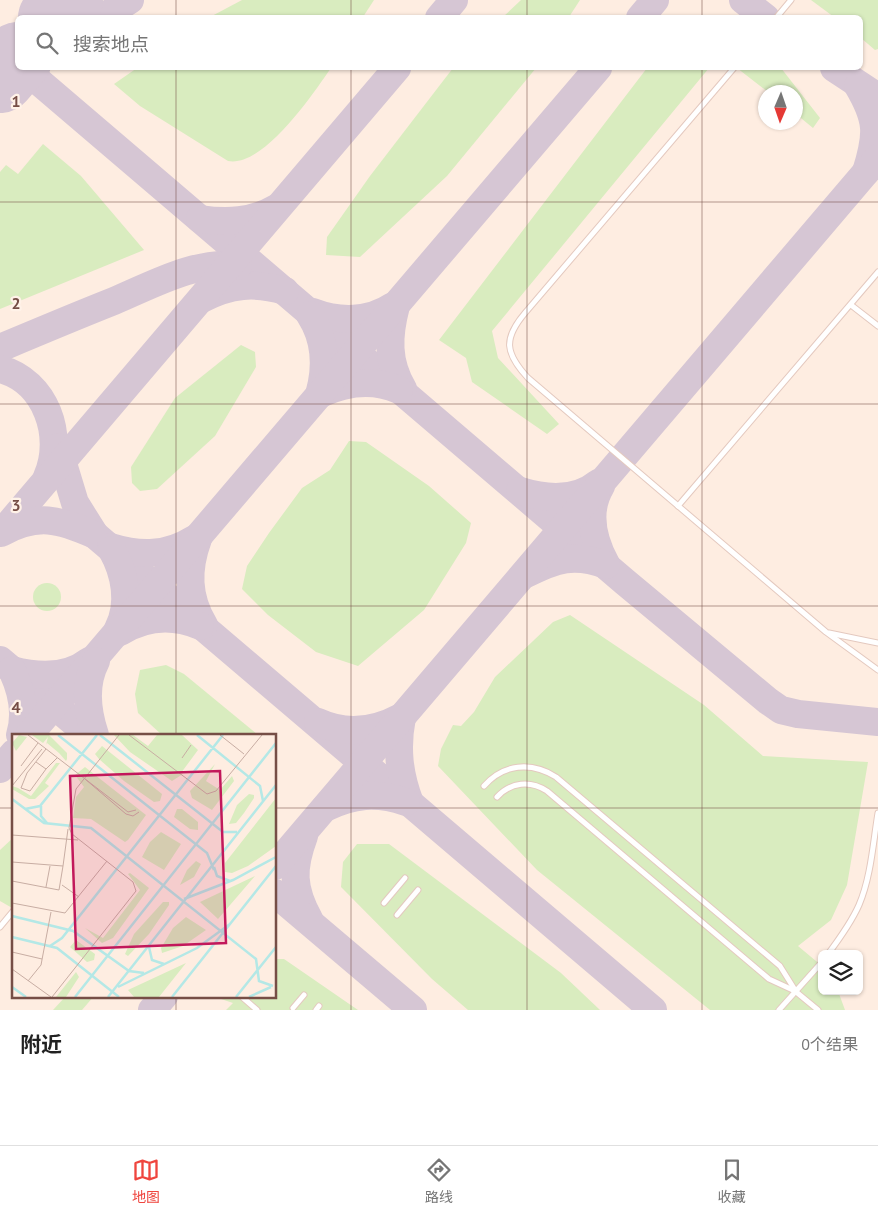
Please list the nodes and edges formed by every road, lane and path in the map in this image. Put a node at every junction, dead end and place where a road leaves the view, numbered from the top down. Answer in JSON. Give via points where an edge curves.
{"nodes":[{"id":1,"x":791,"y":0,"type":"edge"},
{"id":2,"x":778,"y":15,"type":"edge"},
{"id":3,"x":732,"y":70,"type":"edge"},
{"id":4,"x":878,"y":272,"type":"edge"},
{"id":5,"x":851,"y":304,"type":"junction"},
{"id":6,"x":878,"y":326,"type":"edge"},
{"id":7,"x":678,"y":506,"type":"junction"},
{"id":8,"x":826,"y":632,"type":"junction"},
{"id":9,"x":878,"y":641,"type":"edge"},
{"id":10,"x":878,"y":670,"type":"edge"},
{"id":11,"x":484,"y":786,"type":"dead end"},
{"id":12,"x":497,"y":798,"type":"dead end"},
{"id":13,"x":878,"y":813,"type":"edge"},
{"id":14,"x":405,"y":878,"type":"dead end"},
{"id":15,"x":418,"y":890,"type":"dead end"},
{"id":16,"x":384,"y":903,"type":"dead end"},
{"id":17,"x":12,"y":912,"type":"edge"},
{"id":18,"x":396,"y":915,"type":"dead end"},
{"id":19,"x":0,"y":927,"type":"edge"},
{"id":20,"x":831,"y":950,"type":"edge"},
{"id":21,"x":818,"y":966,"type":"edge"},
{"id":22,"x":795,"y":991,"type":"junction"},
{"id":23,"x":304,"y":996,"type":"dead end"},
{"id":24,"x":243,"y":998,"type":"edge"},
{"id":25,"x":293,"y":1008,"type":"dead end"},
{"id":26,"x":257,"y":1010,"type":"edge"},
{"id":27,"x":779,"y":1010,"type":"edge"},
{"id":28,"x":818,"y":1010,"type":"edge"}],
"edges":[{"from":1,"to":2,"type":"lane"},
{"from":3,"to":7,"type":"lane","via":[[513,327],[510,346],[518,367],[528,378]]},
{"from":4,"to":5,"type":"lane"},
{"from":5,"to":6,"type":"lane"},
{"from":5,"to":7,"type":"lane"},
{"from":7,"to":8,"type":"lane"},
{"from":8,"to":9,"type":"lane","via":[[857,640]]},
{"from":8,"to":10,"type":"lane"},
{"from":11,"to":22,"type":"lane","via":[[501,772],[519,766],[538,768],[556,777],[780,966]]},
{"from":12,"to":22,"type":"lane","via":[[508,788],[521,784],[535,785],[547,791],[769,979]]},
{"from":13,"to":20,"type":"lane","via":[[860,904]]},
{"from":14,"to":16,"type":"lane"},
{"from":15,"to":18,"type":"lane"},
{"from":17,"to":19,"type":"lane"},
{"from":21,"to":22,"type":"lane"},
{"from":22,"to":27,"type":"lane"},
{"from":22,"to":28,"type":"lane"},
{"from":23,"to":25,"type":"lane"},
{"from":24,"to":26,"type":"lane"}]}
